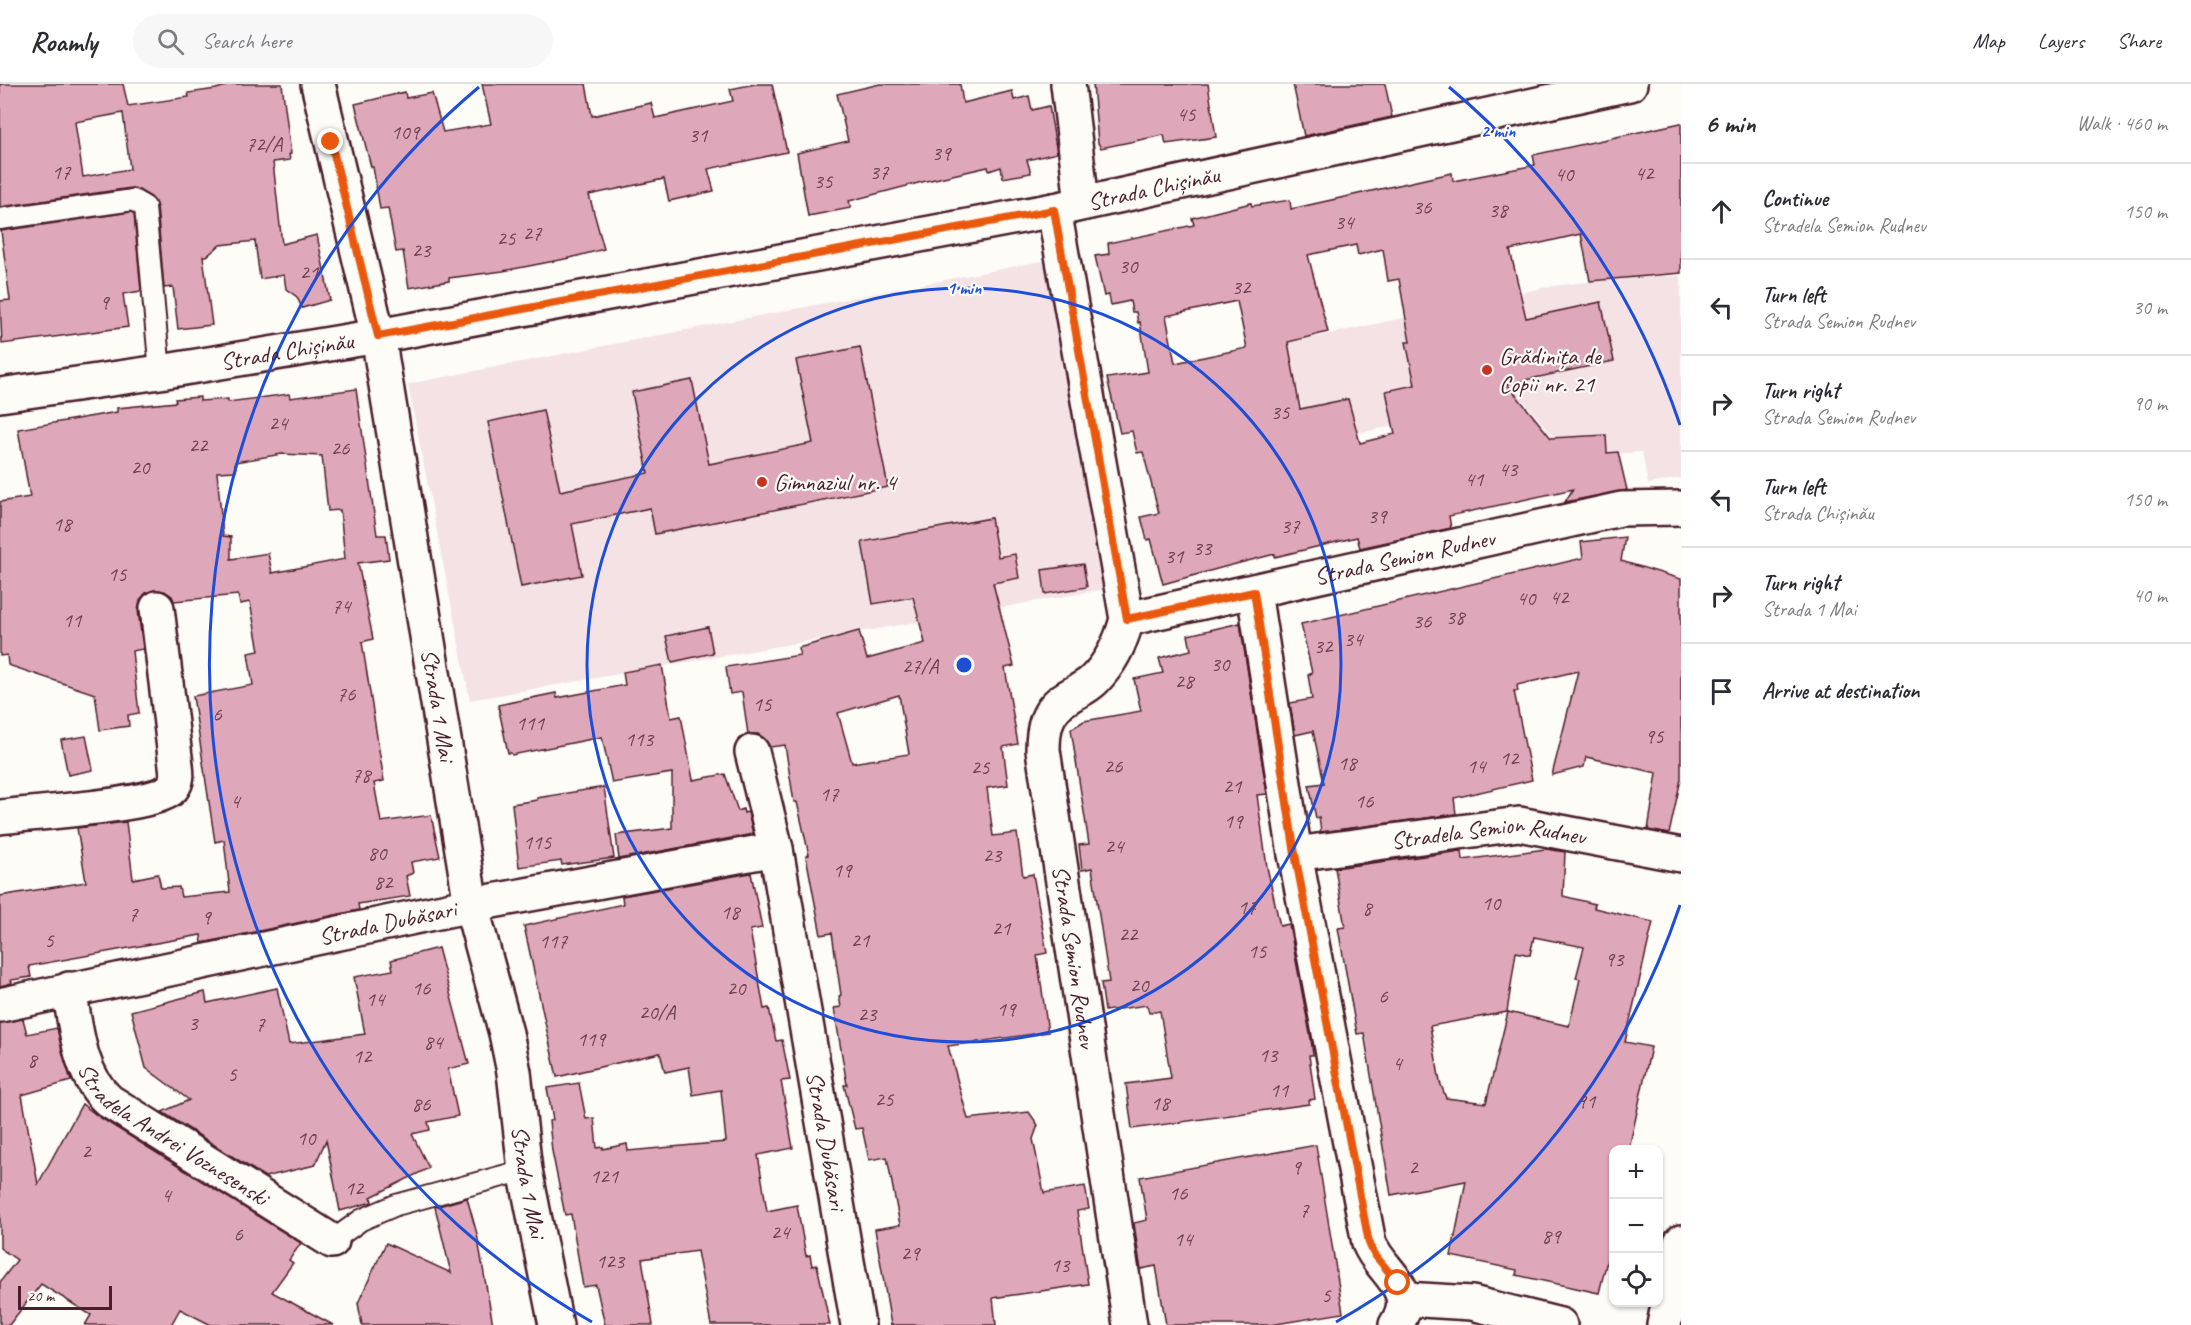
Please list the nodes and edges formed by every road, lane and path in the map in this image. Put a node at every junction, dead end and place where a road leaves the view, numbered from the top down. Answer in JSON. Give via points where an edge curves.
{"nodes":[{"id":1,"x":318,"y":84,"type":"edge"},
{"id":2,"x":1068,"y":84,"type":"edge"},
{"id":3,"x":1629,"y":84,"type":"edge"},
{"id":4,"x":1068,"y":206,"type":"junction"},
{"id":5,"x":0,"y":219,"type":"edge"},
{"id":6,"x":378,"y":336,"type":"junction"},
{"id":7,"x":160,"y":372,"type":"junction"},
{"id":8,"x":0,"y":395,"type":"edge"},
{"id":9,"x":1681,"y":508,"type":"edge"},
{"id":10,"x":1254,"y":592,"type":"junction"},
{"id":11,"x":157,"y":608,"type":"dead end"},
{"id":12,"x":1127,"y":619,"type":"junction"},
{"id":13,"x":752,"y":752,"type":"dead end"},
{"id":14,"x":0,"y":817,"type":"edge"},
{"id":15,"x":776,"y":849,"type":"junction"},
{"id":16,"x":1295,"y":854,"type":"junction"},
{"id":17,"x":1681,"y":855,"type":"edge"},
{"id":18,"x":471,"y":905,"type":"junction"},
{"id":19,"x":69,"y":989,"type":"junction"},
{"id":20,"x":0,"y":1005,"type":"edge"},
{"id":21,"x":525,"y":1170,"type":"junction"},
{"id":22,"x":332,"y":1241,"type":"joint"},
{"id":23,"x":1681,"y":1242,"type":"edge"},
{"id":24,"x":1401,"y":1312,"type":"edge"},
{"id":25,"x":556,"y":1325,"type":"edge"},
{"id":26,"x":858,"y":1325,"type":"edge"},
{"id":27,"x":1130,"y":1325,"type":"edge"},
{"id":28,"x":1560,"y":1325,"type":"edge"},
{"id":29,"x":1664,"y":1325,"type":"edge"}],
"edges":[{"from":1,"to":6,"type":"street","name":"Strada 1 Mai"},
{"from":2,"to":4,"type":"street","name":"Strada Semion Rudnev"},
{"from":3,"to":4,"type":"street","name":"Strada Chișinău"},
{"from":4,"to":6,"type":"street","name":"Strada Chișinău"},
{"from":4,"to":12,"type":"street","name":"Strada Semion Rudnev"},
{"from":5,"to":7,"type":"lane","via":[[133,200],[145,207]]},
{"from":6,"to":7,"type":"street","name":"Strada Chișinău"},
{"from":6,"to":18,"type":"street","name":"Strada 1 Mai"},
{"from":7,"to":8,"type":"street","name":"Strada Chișinău"},
{"from":9,"to":10,"type":"street","name":"Strada Semion Rudnev","via":[[1621,509]]},
{"from":10,"to":12,"type":"street","name":"Strada Semion Rudnev"},
{"from":10,"to":16,"type":"street"},
{"from":11,"to":14,"type":"street","via":[[177,765],[172,788],[160,796],[125,803]]},
{"from":12,"to":27,"type":"street","name":"Strada Semion Rudnev","via":[[1116,651],[1100,673],[1048,714],[1043,750]]},
{"from":13,"to":15,"type":"street","name":"Strada Dubăsari"},
{"from":15,"to":18,"type":"street","name":"Strada Dubăsari"},
{"from":15,"to":26,"type":"street","name":"Strada Dubăsari"},
{"from":16,"to":17,"type":"street","name":"Stradela Semion Rudnev","via":[[1519,824]]},
{"from":16,"to":24,"type":"street","via":[[1369,1243],[1398,1283]]},
{"from":18,"to":19,"type":"street","name":"Strada Dubăsari"},
{"from":18,"to":21,"type":"street","name":"Strada 1 Mai","via":[[514,1072]]},
{"from":19,"to":20,"type":"street","name":"Strada Dubăsari"},
{"from":19,"to":22,"type":"street","name":"Stradela Andrei Voznesenski","via":[[80,1046],[97,1090]]},
{"from":21,"to":22,"type":"lane","via":[[396,1205],[362,1220]]},
{"from":21,"to":25,"type":"street","name":"Strada 1 Mai"},
{"from":23,"to":29,"type":"street"},
{"from":24,"to":28,"type":"street","via":[[1472,1303]]}]}
